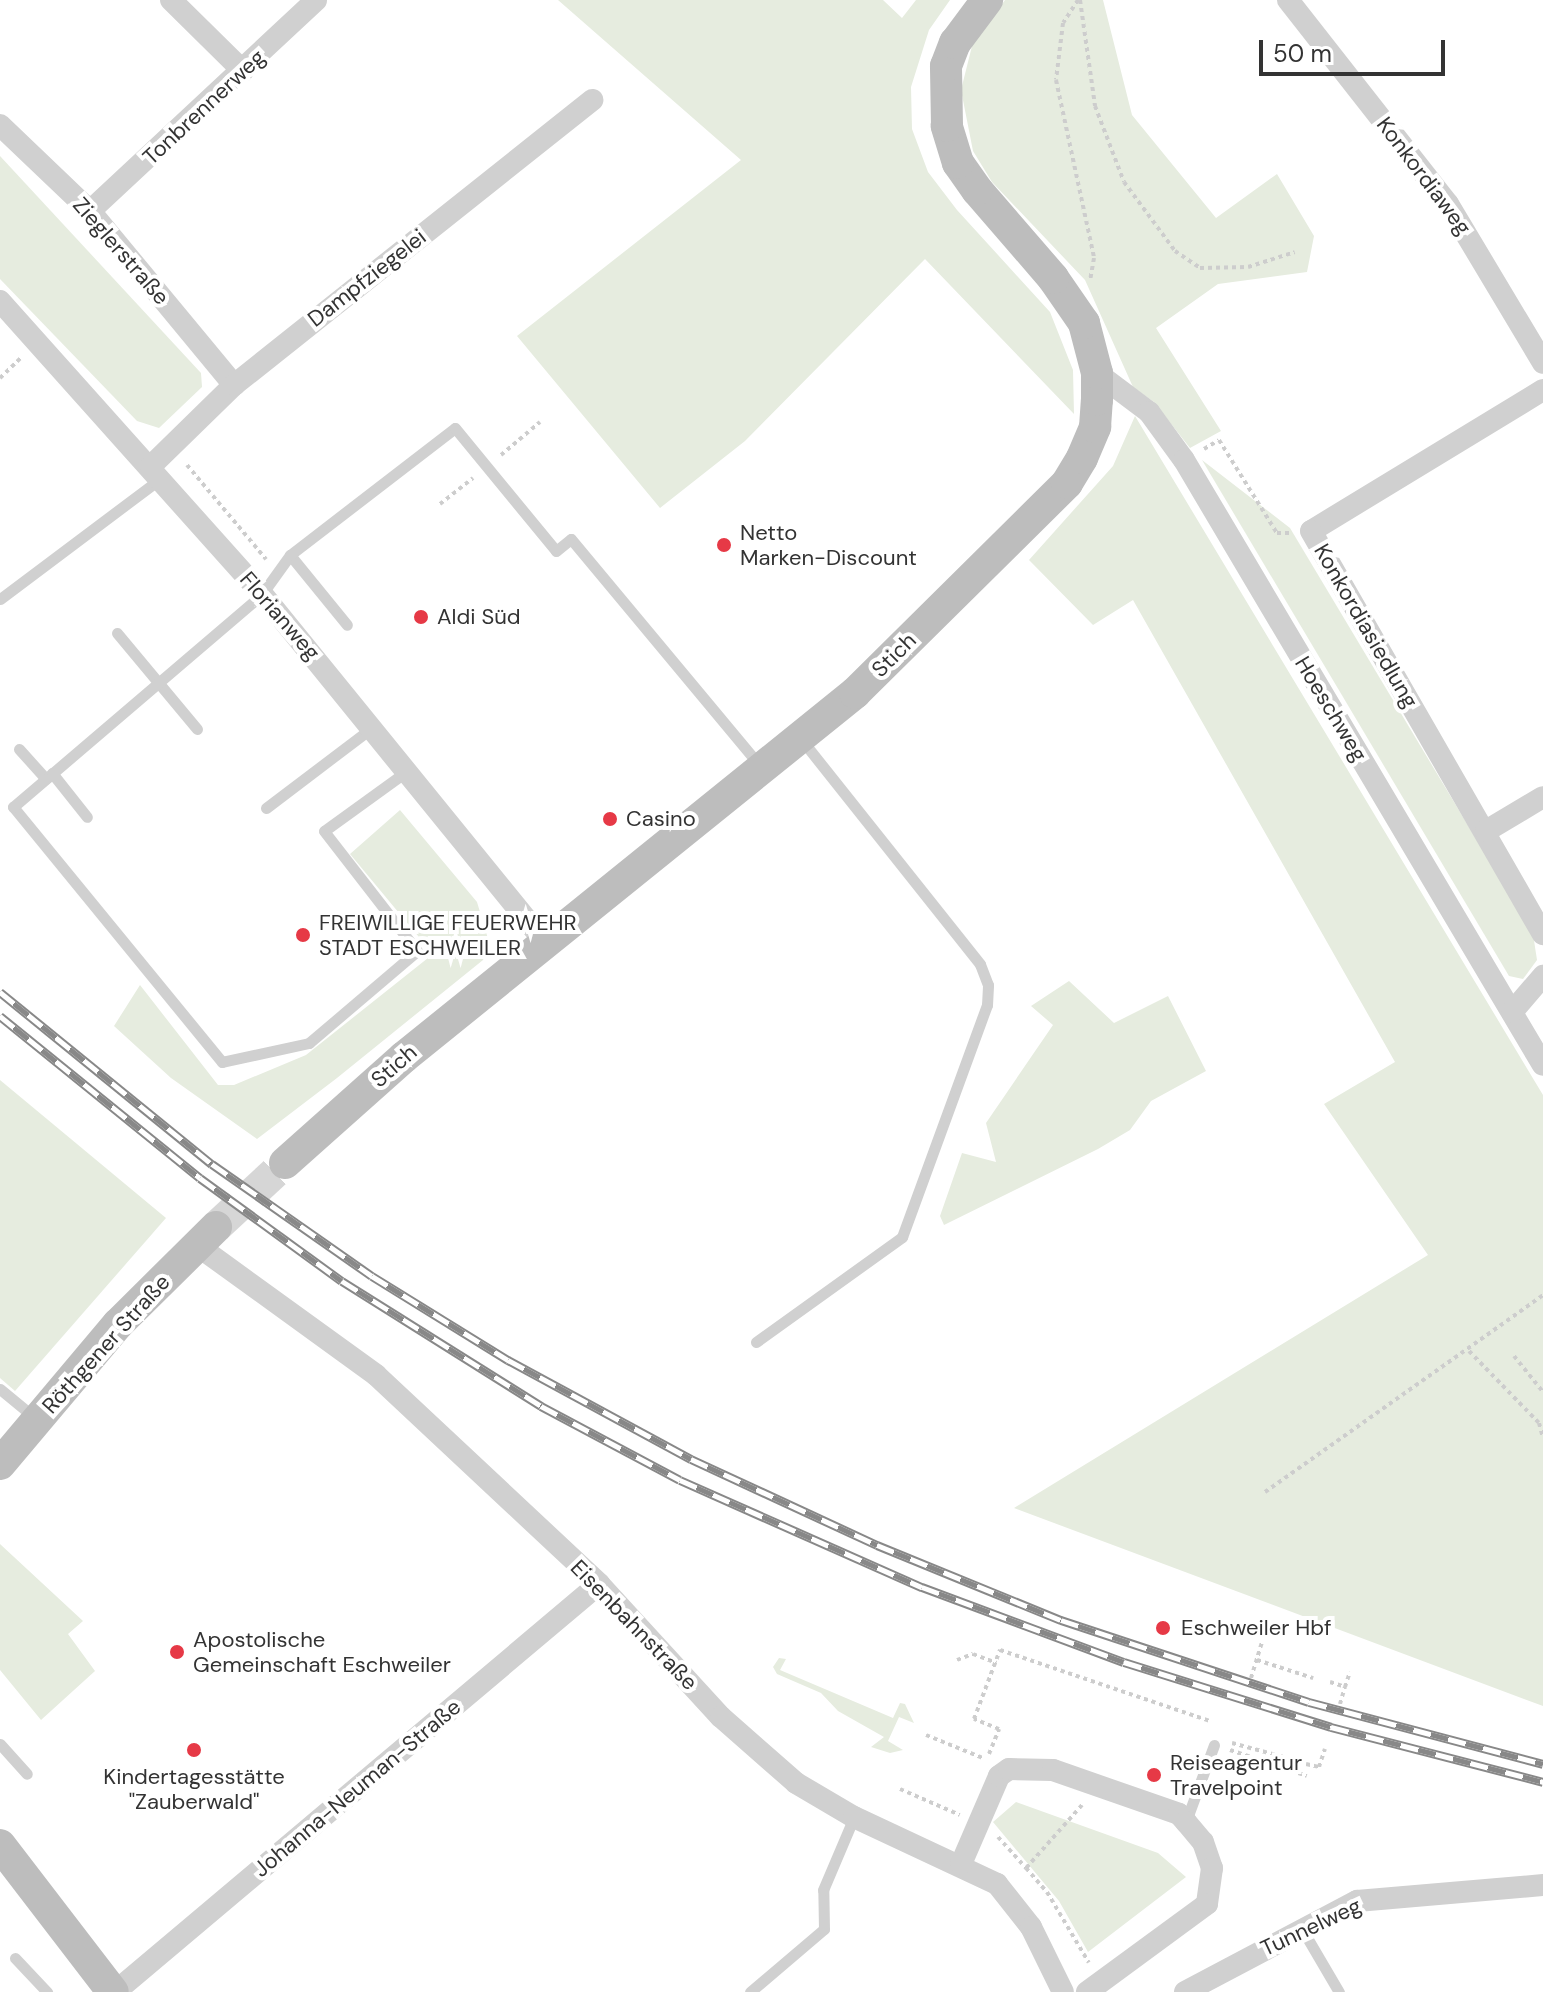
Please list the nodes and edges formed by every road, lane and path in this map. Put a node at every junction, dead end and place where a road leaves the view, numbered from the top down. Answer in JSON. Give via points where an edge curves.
{"nodes":[{"id":1,"x":171,"y":0,"type":"edge"},
{"id":2,"x":316,"y":0,"type":"edge"},
{"id":3,"x":987,"y":0,"type":"edge"},
{"id":4,"x":1079,"y":0,"type":"edge"},
{"id":5,"x":1288,"y":0,"type":"edge"},
{"id":6,"x":243,"y":71,"type":"junction"},
{"id":7,"x":592,"y":100,"type":"dead end"},
{"id":8,"x":0,"y":125,"type":"edge"},
{"id":9,"x":90,"y":211,"type":"junction"},
{"id":10,"x":1295,"y":252,"type":"dead end"},
{"id":11,"x":0,"y":301,"type":"edge"},
{"id":12,"x":1084,"y":323,"type":"junction"},
{"id":13,"x":1543,"y":363,"type":"edge"},
{"id":14,"x":1097,"y":373,"type":"junction"},
{"id":15,"x":234,"y":385,"type":"junction"},
{"id":16,"x":1543,"y":390,"type":"edge"},
{"id":17,"x":1219,"y":440,"type":"dead end"},
{"id":18,"x":173,"y":448,"type":"junction"},
{"id":19,"x":156,"y":472,"type":"junction"},
{"id":20,"x":1311,"y":531,"type":"junction"},
{"id":21,"x":290,"y":555,"type":"junction"},
{"id":22,"x":275,"y":571,"type":"junction"},
{"id":23,"x":262,"y":594,"type":"junction"},
{"id":24,"x":0,"y":599,"type":"edge"},
{"id":25,"x":347,"y":625,"type":"dead end"},
{"id":26,"x":117,"y":633,"type":"dead end"},
{"id":27,"x":158,"y":681,"type":"junction"},
{"id":28,"x":374,"y":726,"type":"junction"},
{"id":29,"x":197,"y":729,"type":"dead end"},
{"id":30,"x":802,"y":739,"type":"junction"},
{"id":31,"x":19,"y":749,"type":"dead end"},
{"id":32,"x":408,"y":770,"type":"junction"},
{"id":33,"x":764,"y":771,"type":"junction"},
{"id":34,"x":49,"y":776,"type":"junction"},
{"id":35,"x":1543,"y":797,"type":"edge"},
{"id":36,"x":266,"y":808,"type":"dead end"},
{"id":37,"x":87,"y":817,"type":"dead end"},
{"id":38,"x":1486,"y":831,"type":"junction"},
{"id":39,"x":1543,"y":934,"type":"edge"},
{"id":40,"x":546,"y":943,"type":"junction"},
{"id":41,"x":1543,"y":976,"type":"edge"},
{"id":42,"x":1512,"y":1012,"type":"junction"},
{"id":43,"x":1543,"y":1065,"type":"edge"},
{"id":44,"x":285,"y":1163,"type":"tunnel mouth"},
{"id":45,"x":207,"y":1236,"type":"joint"},
{"id":46,"x":1543,"y":1295,"type":"edge"},
{"id":47,"x":756,"y":1342,"type":"dead end"},
{"id":48,"x":1469,"y":1351,"type":"junction"},
{"id":49,"x":1514,"y":1356,"type":"dead end"},
{"id":50,"x":0,"y":1389,"type":"edge"},
{"id":51,"x":1543,"y":1392,"type":"edge"},
{"id":52,"x":37,"y":1420,"type":"junction"},
{"id":53,"x":1543,"y":1438,"type":"edge"},
{"id":54,"x":0,"y":1464,"type":"edge"},
{"id":55,"x":1265,"y":1492,"type":"dead end"},
{"id":56,"x":599,"y":1584,"type":"junction"},
{"id":57,"x":1262,"y":1643,"type":"dead end"},
{"id":58,"x":957,"y":1660,"type":"dead end"},
{"id":59,"x":1257,"y":1660,"type":"junction"},
{"id":60,"x":996,"y":1663,"type":"junction"},
{"id":61,"x":1350,"y":1672,"type":"dead end"},
{"id":62,"x":1251,"y":1678,"type":"dead end"},
{"id":63,"x":1313,"y":1678,"type":"dead end"},
{"id":64,"x":1330,"y":1682,"type":"dead end"},
{"id":65,"x":1345,"y":1687,"type":"junction"},
{"id":66,"x":1340,"y":1704,"type":"dead end"},
{"id":67,"x":1212,"y":1715,"type":"dead end"},
{"id":68,"x":926,"y":1735,"type":"dead end"},
{"id":69,"x":0,"y":1744,"type":"edge"},
{"id":70,"x":1214,"y":1745,"type":"joint"},
{"id":71,"x":1254,"y":1748,"type":"dead end"},
{"id":72,"x":1325,"y":1749,"type":"dead end"},
{"id":73,"x":1287,"y":1758,"type":"dead end"},
{"id":74,"x":1306,"y":1764,"type":"dead end"},
{"id":75,"x":27,"y":1774,"type":"dead end"},
{"id":76,"x":1307,"y":1776,"type":"dead end"},
{"id":77,"x":1097,"y":1786,"type":"junction"},
{"id":78,"x":854,"y":1817,"type":"junction"},
{"id":79,"x":1186,"y":1822,"type":"junction"},
{"id":80,"x":0,"y":1845,"type":"edge"},
{"id":81,"x":961,"y":1864,"type":"junction"},
{"id":82,"x":1543,"y":1885,"type":"edge"},
{"id":83,"x":1302,"y":1929,"type":"junction"},
{"id":84,"x":15,"y":1958,"type":"dead end"},
{"id":85,"x":1092,"y":1989,"type":"edge"},
{"id":86,"x":47,"y":1992,"type":"edge"},
{"id":87,"x":114,"y":1992,"type":"edge"},
{"id":88,"x":750,"y":1992,"type":"edge"},
{"id":89,"x":1063,"y":1992,"type":"edge"},
{"id":90,"x":1185,"y":1992,"type":"edge"},
{"id":91,"x":1339,"y":1992,"type":"edge"}],
"edges":[{"from":1,"to":6,"type":"street"},
{"from":2,"to":6,"type":"street","name":"Tonbrennerweg"},
{"from":3,"to":12,"type":"main road","name":"Stich","via":[[955,43],[946,66],[943,93],[958,163]]},
{"from":4,"to":10,"type":"path","via":[[1095,106],[1124,182],[1175,251],[1200,268],[1248,267]]},
{"from":4,"to":12,"type":"path","via":[[1063,23],[1056,80],[1094,258]]},
{"from":5,"to":13,"type":"street","name":"Konkordiaweg","via":[[1448,204]]},
{"from":6,"to":9,"type":"street","name":"Tonbrennerweg"},
{"from":7,"to":15,"type":"street","name":"Dampfziegelei"},
{"from":8,"to":9,"type":"street","name":"Zieglerstraße"},
{"from":9,"to":15,"type":"street","name":"Zieglerstraße"},
{"from":11,"to":19,"type":"street","name":"Florianweg"},
{"from":12,"to":14,"type":"main road","name":"Stich"},
{"from":14,"to":30,"type":"main road","name":"Stich","via":[[1095,427],[1067,483]]},
{"from":14,"to":42,"type":"street","name":"Hoeschweg","via":[[1149,412],[1184,460]]},
{"from":15,"to":18,"type":"street","name":"Dampfziegelei"},
{"from":16,"to":20,"type":"street","name":"Konkordiasiedlung"},
{"from":17,"to":20,"type":"path","via":[[1277,533]]},
{"from":18,"to":19,"type":"street","name":"Dampfziegelei"},
{"from":18,"to":22,"type":"path"},
{"from":19,"to":23,"type":"street","name":"Florianweg"},
{"from":19,"to":24,"type":"lane"},
{"from":20,"to":38,"type":"street","name":"Konkordiasiedlung"},
{"from":21,"to":22,"type":"lane"},
{"from":21,"to":25,"type":"lane"},
{"from":21,"to":33,"type":"lane","via":[[455,428],[556,551],[571,539]]},
{"from":22,"to":23,"type":"lane"},
{"from":23,"to":27,"type":"lane"},
{"from":23,"to":28,"type":"street","name":"Florianweg"},
{"from":26,"to":27,"type":"lane"},
{"from":27,"to":29,"type":"lane"},
{"from":27,"to":34,"type":"lane"},
{"from":28,"to":32,"type":"street","name":"Florianweg"},
{"from":28,"to":36,"type":"lane"},
{"from":30,"to":33,"type":"main road","name":"Stich"},
{"from":30,"to":47,"type":"lane","via":[[980,964],[988,985],[987,1005],[902,1237]]},
{"from":31,"to":34,"type":"lane"},
{"from":32,"to":34,"type":"lane","via":[[324,831],[417,951],[309,1043],[222,1062],[13,807]]},
{"from":32,"to":40,"type":"street","name":"Florianweg"},
{"from":33,"to":40,"type":"main road","name":"Stich"},
{"from":34,"to":37,"type":"lane"},
{"from":35,"to":38,"type":"street"},
{"from":38,"to":39,"type":"street","name":"Konkordiasiedlung"},
{"from":40,"to":44,"type":"main road","name":"Stich","via":[[404,1057]]},
{"from":41,"to":42,"type":"street"},
{"from":42,"to":43,"type":"street","name":"Hoeschweg"},
{"from":45,"to":52,"type":"main road","name":"Röthgener Straße","via":[[118,1324]]},
{"from":45,"to":56,"type":"street","name":"Eisenbahnstraße","via":[[376,1375]]},
{"from":46,"to":48,"type":"path"},
{"from":48,"to":53,"type":"path","via":[[1539,1423]]},
{"from":48,"to":55,"type":"path"},
{"from":49,"to":51,"type":"path"},
{"from":50,"to":52,"type":"lane"},
{"from":52,"to":54,"type":"main road","name":"Röthgener Straße"},
{"from":56,"to":78,"type":"street","name":"Eisenbahnstraße","via":[[753,1746],[796,1783]]},
{"from":56,"to":87,"type":"street","name":"Johanna-Neuman-Straße"},
{"from":57,"to":59,"type":"path"},
{"from":58,"to":60,"type":"path","via":[[973,1654]]},
{"from":59,"to":62,"type":"path"},
{"from":59,"to":63,"type":"path"},
{"from":60,"to":67,"type":"path","via":[[1000,1650],[1210,1721]]},
{"from":60,"to":68,"type":"path","via":[[974,1719],[999,1729],[987,1760]]},
{"from":61,"to":65,"type":"path"},
{"from":64,"to":65,"type":"path"},
{"from":65,"to":66,"type":"path"},
{"from":69,"to":75,"type":"lane"},
{"from":70,"to":76,"type":"path"},
{"from":70,"to":79,"type":"lane"},
{"from":71,"to":73,"type":"path"},
{"from":72,"to":74,"type":"path","via":[[1319,1767]]},
{"from":77,"to":79,"type":"street"},
{"from":77,"to":81,"type":"street","via":[[1053,1770],[1009,1769],[999,1776]]},
{"from":77,"to":85,"type":"path","via":[[1026,1868],[1079,1944]]},
{"from":78,"to":81,"type":"street","name":"Eisenbahnstraße"},
{"from":78,"to":88,"type":"lane","via":[[823,1890],[824,1929]]},
{"from":79,"to":85,"type":"street","via":[[1203,1842],[1212,1868],[1207,1904]]},
{"from":80,"to":87,"type":"main road"},
{"from":81,"to":89,"type":"street","name":"Eisenbahnstraße","via":[[997,1884],[1016,1904]]},
{"from":82,"to":83,"type":"street","name":"Tunnelweg","via":[[1357,1901]]},
{"from":83,"to":90,"type":"street","name":"Tunnelweg"},
{"from":83,"to":91,"type":"lane"},
{"from":84,"to":86,"type":"lane"}]}
